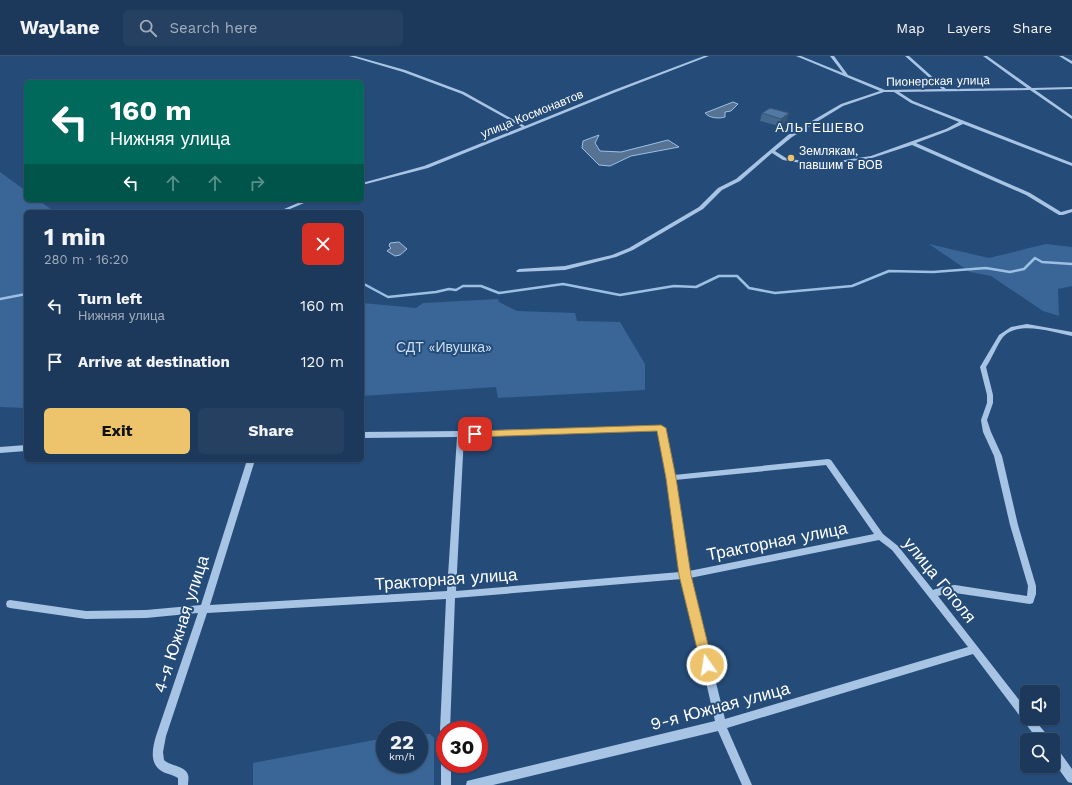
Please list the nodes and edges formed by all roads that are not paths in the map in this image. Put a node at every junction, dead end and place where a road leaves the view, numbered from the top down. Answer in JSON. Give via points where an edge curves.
{"nodes":[{"id":1,"x":351,"y":56,"type":"edge"},
{"id":2,"x":707,"y":56,"type":"edge"},
{"id":3,"x":798,"y":56,"type":"edge"},
{"id":4,"x":832,"y":56,"type":"edge"},
{"id":5,"x":907,"y":56,"type":"edge"},
{"id":6,"x":985,"y":56,"type":"edge"},
{"id":7,"x":1061,"y":56,"type":"edge"},
{"id":8,"x":1072,"y":63,"type":"edge"},
{"id":9,"x":846,"y":75,"type":"junction"},
{"id":10,"x":1072,"y":88,"type":"edge"},
{"id":11,"x":1032,"y":89,"type":"junction"},
{"id":12,"x":895,"y":90,"type":"junction"},
{"id":13,"x":945,"y":90,"type":"junction"},
{"id":14,"x":884,"y":91,"type":"junction"},
{"id":15,"x":1072,"y":118,"type":"edge"},
{"id":16,"x":963,"y":122,"type":"junction"},
{"id":17,"x":525,"y":126,"type":"junction"},
{"id":18,"x":912,"y":143,"type":"junction"},
{"id":19,"x":772,"y":151,"type":"junction"},
{"id":20,"x":1072,"y":165,"type":"edge"},
{"id":21,"x":364,"y":183,"type":"edge"},
{"id":22,"x":304,"y":202,"type":"edge"},
{"id":23,"x":284,"y":210,"type":"edge"},
{"id":24,"x":1072,"y":210,"type":"edge"},
{"id":25,"x":519,"y":271,"type":"dead end"},
{"id":26,"x":1072,"y":334,"type":"edge"},
{"id":27,"x":462,"y":434,"type":"junction"},
{"id":28,"x":364,"y":435,"type":"edge"},
{"id":29,"x":24,"y":448,"type":"edge"},
{"id":30,"x":0,"y":450,"type":"edge"},
{"id":31,"x":250,"y":462,"type":"edge"},
{"id":32,"x":671,"y":478,"type":"junction"},
{"id":33,"x":880,"y":536,"type":"junction"},
{"id":34,"x":685,"y":575,"type":"junction"},
{"id":35,"x":451,"y":594,"type":"junction"},
{"id":36,"x":932,"y":594,"type":"junction"},
{"id":37,"x":10,"y":604,"type":"dead end"},
{"id":38,"x":204,"y":609,"type":"junction"},
{"id":39,"x":975,"y":649,"type":"junction"},
{"id":40,"x":1020,"y":709,"type":"edge"},
{"id":41,"x":445,"y":721,"type":"edge"},
{"id":42,"x":721,"y":725,"type":"junction"},
{"id":43,"x":1032,"y":725,"type":"edge"},
{"id":44,"x":1039,"y":733,"type":"edge"},
{"id":45,"x":1060,"y":762,"type":"edge"},
{"id":46,"x":446,"y":773,"type":"edge"},
{"id":47,"x":1072,"y":778,"type":"edge"},
{"id":48,"x":183,"y":785,"type":"edge"},
{"id":49,"x":446,"y":785,"type":"edge"},
{"id":50,"x":471,"y":785,"type":"edge"},
{"id":51,"x":747,"y":785,"type":"edge"}],
"edges":[{"from":1,"to":17,"type":"street","via":[[404,71],[463,93]]},
{"from":2,"to":17,"type":"street","name":"улица Космонавтов"},
{"from":3,"to":9,"type":"street"},
{"from":4,"to":9,"type":"street"},
{"from":5,"to":13,"type":"street"},
{"from":6,"to":11,"type":"street"},
{"from":7,"to":8,"type":"street"},
{"from":9,"to":14,"type":"street"},
{"from":10,"to":11,"type":"street","name":"Пионерская улица"},
{"from":11,"to":13,"type":"street","name":"Пионерская улица"},
{"from":11,"to":15,"type":"street"},
{"from":12,"to":13,"type":"street","name":"Пионерская улица"},
{"from":12,"to":14,"type":"street","name":"Пионерская улица"},
{"from":12,"to":16,"type":"street","via":[[912,102]]},
{"from":14,"to":19,"type":"street","name":"Пионерская улица","via":[[842,105],[790,136]]},
{"from":16,"to":18,"type":"street"},
{"from":16,"to":20,"type":"street"},
{"from":17,"to":21,"type":"street","name":"улица Космонавтов","via":[[426,167]]},
{"from":18,"to":19,"type":"street","via":[[872,157],[820,165],[785,159]]},
{"from":18,"to":24,"type":"street","via":[[1028,194],[1061,214]]},
{"from":19,"to":25,"type":"street","name":"Пионерская улица","via":[[738,180],[720,189],[701,208],[631,249],[614,256],[565,268]]},
{"from":22,"to":23,"type":"street"},
{"from":26,"to":36,"type":"street","via":[[1048,328],[1013,328],[1001,336],[983,367],[990,395],[984,420],[998,456],[1032,586],[1030,600],[955,589]]},
{"from":27,"to":28,"type":"street"},
{"from":27,"to":32,"type":"street","via":[[661,428]]},
{"from":27,"to":35,"type":"street"},
{"from":29,"to":30,"type":"street"},
{"from":31,"to":38,"type":"street","name":"4-я Южная улица"},
{"from":32,"to":33,"type":"street","name":"улица Гоголя","via":[[828,462]]},
{"from":32,"to":34,"type":"street"},
{"from":33,"to":34,"type":"street","name":"Тракторная улица"},
{"from":33,"to":36,"type":"street","name":"улица Гоголя","via":[[895,548]]},
{"from":34,"to":35,"type":"street","name":"Тракторная улица"},
{"from":34,"to":42,"type":"street"},
{"from":35,"to":38,"type":"street","name":"Тракторная улица"},
{"from":35,"to":41,"type":"street"},
{"from":36,"to":39,"type":"street","name":"улица Гоголя"},
{"from":37,"to":38,"type":"street","name":"Тракторная улица","via":[[86,615],[146,614]]},
{"from":38,"to":48,"type":"street","name":"4-я Южная улица","via":[[158,750],[158,760],[163,766],[177,770],[183,776]]},
{"from":39,"to":40,"type":"street","name":"улица Гоголя"},
{"from":39,"to":42,"type":"street","name":"9-я Южная улица"},
{"from":42,"to":50,"type":"street","name":"9-я Южная улица"},
{"from":42,"to":51,"type":"street"},
{"from":43,"to":44,"type":"street","name":"улица Гоголя"},
{"from":45,"to":47,"type":"street"},
{"from":46,"to":49,"type":"street"}]}
